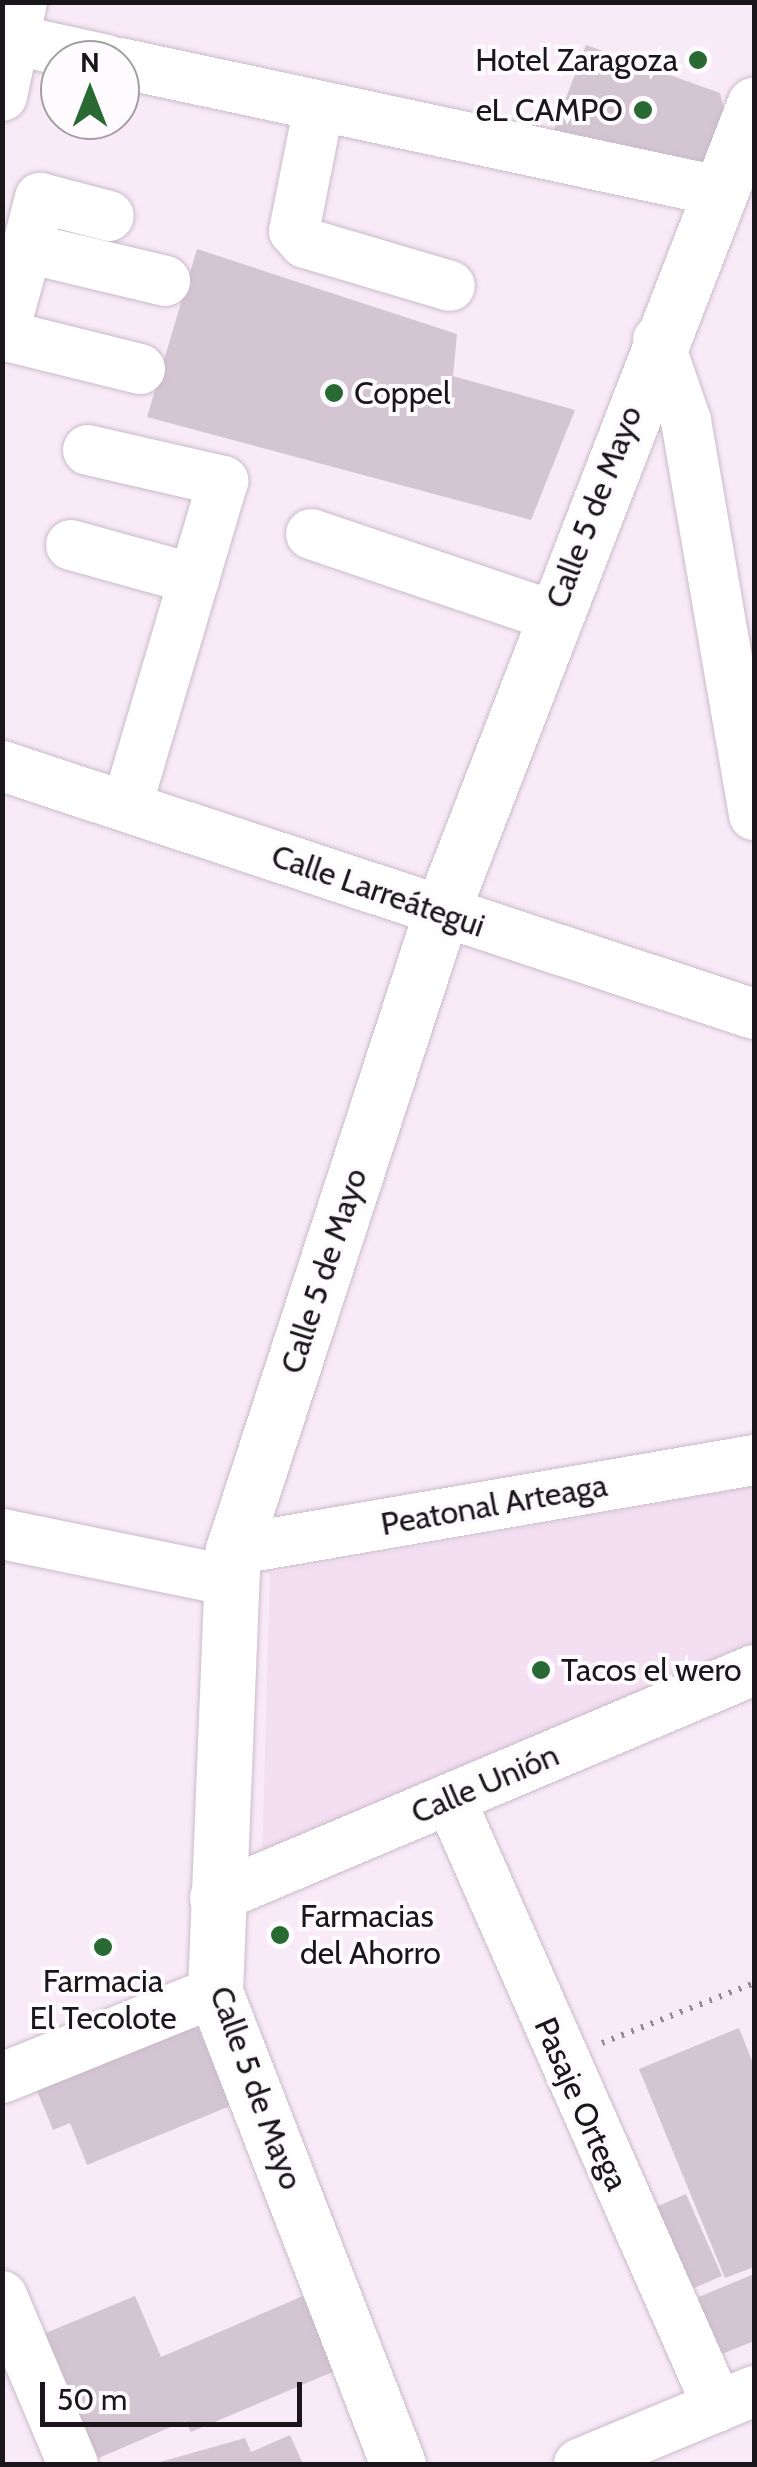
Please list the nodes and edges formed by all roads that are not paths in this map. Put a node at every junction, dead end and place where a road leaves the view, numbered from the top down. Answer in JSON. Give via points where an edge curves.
{"nodes":[{"id":1,"x":13,"y":26,"type":"edge"},
{"id":2,"x":52,"y":40,"type":"edge"},
{"id":3,"x":140,"y":67,"type":"edge"},
{"id":4,"x":2,"y":96,"type":"edge"},
{"id":5,"x":754,"y":105,"type":"edge"},
{"id":6,"x":319,"y":106,"type":"junction"},
{"id":7,"x":736,"y":169,"type":"edge"},
{"id":8,"x":109,"y":216,"type":"dead end"},
{"id":9,"x":16,"y":271,"type":"edge"},
{"id":10,"x":165,"y":281,"type":"dead end"},
{"id":11,"x":450,"y":286,"type":"dead end"},
{"id":12,"x":658,"y":340,"type":"junction"},
{"id":13,"x":140,"y":369,"type":"dead end"},
{"id":14,"x":88,"y":450,"type":"dead end"},
{"id":15,"x":311,"y":534,"type":"dead end"},
{"id":16,"x":71,"y":546,"type":"dead end"},
{"id":17,"x":194,"y":579,"type":"junction"},
{"id":18,"x":553,"y":616,"type":"junction"},
{"id":19,"x":2,"y":766,"type":"edge"},
{"id":20,"x":127,"y":806,"type":"junction"},
{"id":21,"x":754,"y":814,"type":"edge"},
{"id":22,"x":441,"y":913,"type":"junction"},
{"id":23,"x":754,"y":1014,"type":"edge"},
{"id":24,"x":754,"y":1460,"type":"edge"},
{"id":25,"x":2,"y":1534,"type":"edge"},
{"id":26,"x":232,"y":1565,"type":"junction"},
{"id":27,"x":754,"y":1670,"type":"edge"},
{"id":28,"x":450,"y":1799,"type":"junction"},
{"id":29,"x":216,"y":1898,"type":"junction"},
{"id":30,"x":215,"y":1992,"type":"junction"},
{"id":31,"x":2,"y":2078,"type":"edge"},
{"id":32,"x":2,"y":2296,"type":"edge"},
{"id":33,"x":21,"y":2384,"type":"edge"},
{"id":34,"x":736,"y":2399,"type":"edge"},
{"id":35,"x":72,"y":2464,"type":"edge"},
{"id":36,"x":398,"y":2464,"type":"edge"},
{"id":37,"x":580,"y":2464,"type":"edge"}],
"edges":[{"from":1,"to":2,"type":"street"},
{"from":1,"to":4,"type":"street"},
{"from":3,"to":6,"type":"street"},
{"from":5,"to":7,"type":"main road","name":"Calle 5 de Mayo"},
{"from":6,"to":7,"type":"street"},
{"from":6,"to":11,"type":"street","via":[[294,231],[305,243]]},
{"from":7,"to":12,"type":"main road","name":"Calle 5 de Mayo"},
{"from":8,"to":9,"type":"street","via":[[40,198]]},
{"from":9,"to":10,"type":"street"},
{"from":9,"to":13,"type":"street","via":[[3,336]]},
{"from":12,"to":18,"type":"main road","name":"Calle 5 de Mayo"},
{"from":12,"to":21,"type":"street","via":[[686,420]]},
{"from":14,"to":17,"type":"street","via":[[223,481]]},
{"from":15,"to":18,"type":"street"},
{"from":16,"to":17,"type":"street"},
{"from":17,"to":20,"type":"street"},
{"from":18,"to":22,"type":"main road","name":"Calle 5 de Mayo"},
{"from":19,"to":20,"type":"street","name":"Calle Larreátegui"},
{"from":20,"to":22,"type":"street","name":"Calle Larreátegui"},
{"from":22,"to":23,"type":"street","name":"Calle Larreátegui"},
{"from":22,"to":26,"type":"main road","name":"Calle 5 de Mayo"},
{"from":24,"to":26,"type":"street","name":"Peatonal Arteaga"},
{"from":25,"to":26,"type":"street"},
{"from":26,"to":29,"type":"main road","name":"Calle 5 de Mayo"},
{"from":27,"to":28,"type":"street","name":"Calle Unión"},
{"from":28,"to":29,"type":"street","name":"Calle Unión"},
{"from":28,"to":34,"type":"street","name":"Pasaje Ortega","via":[[560,2060]]},
{"from":29,"to":30,"type":"main road","name":"Calle 5 de Mayo"},
{"from":30,"to":31,"type":"street"},
{"from":30,"to":36,"type":"main road","name":"Calle 5 de Mayo"},
{"from":32,"to":33,"type":"street"},
{"from":33,"to":35,"type":"street"},
{"from":34,"to":37,"type":"street"}]}
